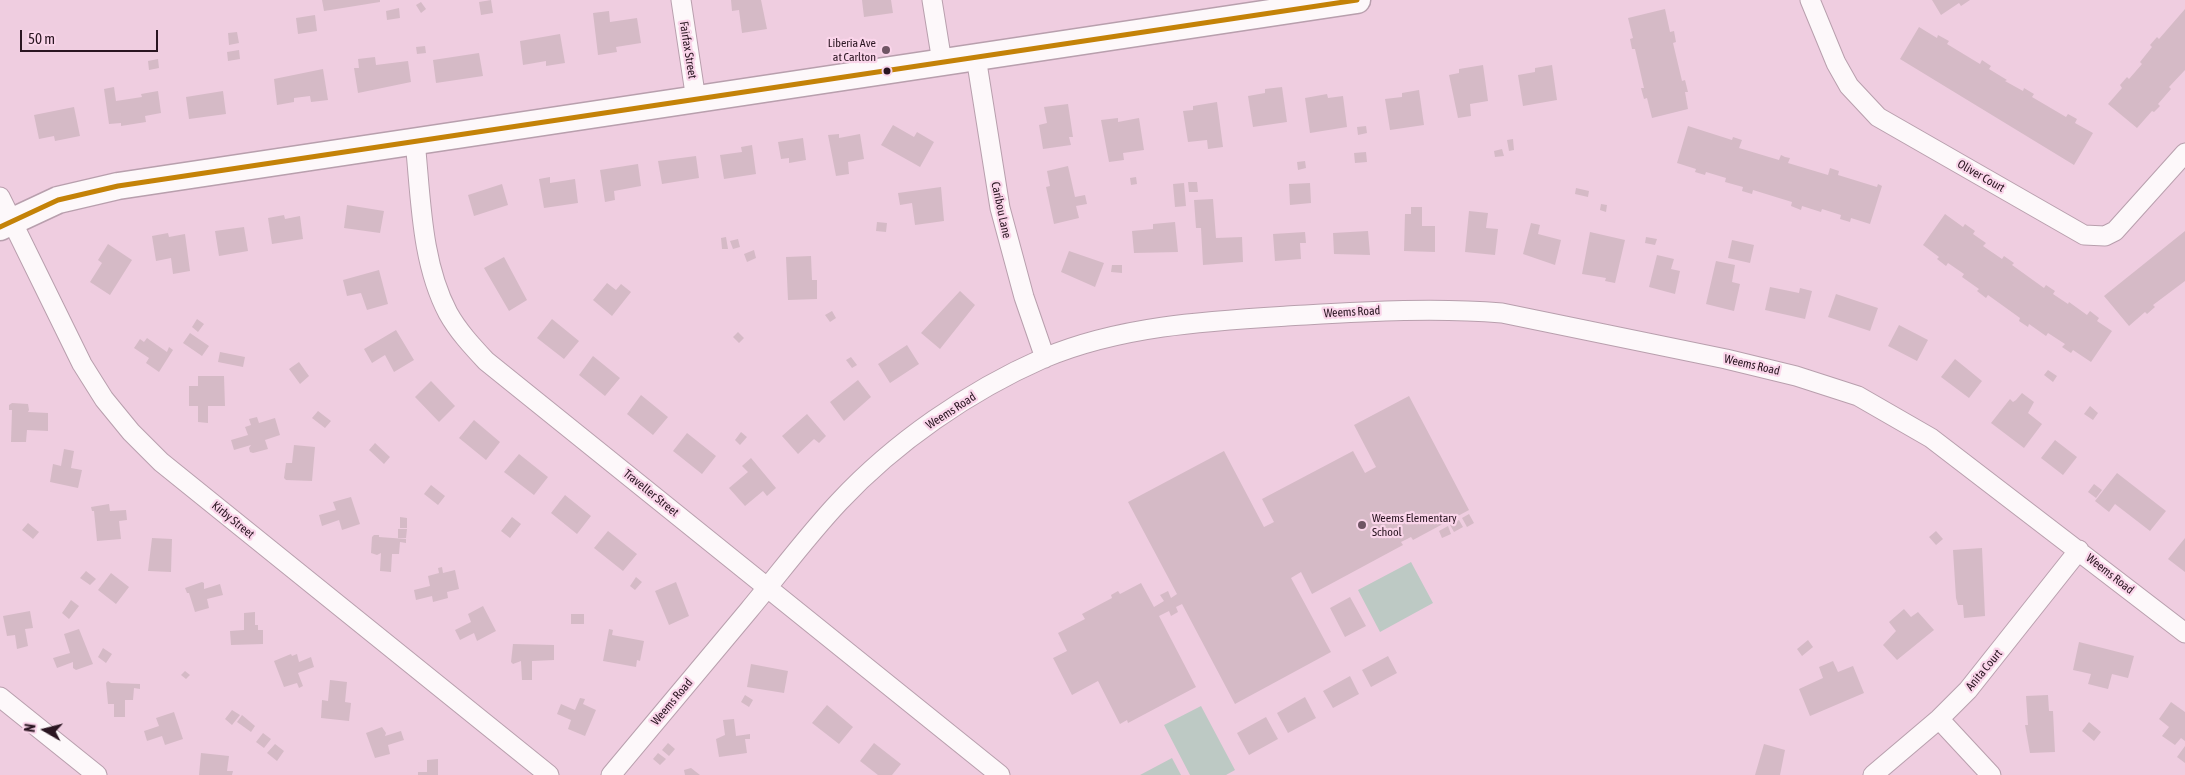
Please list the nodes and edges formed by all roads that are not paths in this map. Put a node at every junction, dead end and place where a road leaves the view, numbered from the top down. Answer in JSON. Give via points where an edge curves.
{"nodes":[{"id":1,"x":680,"y":0,"type":"edge"},
{"id":2,"x":932,"y":0,"type":"edge"},
{"id":3,"x":1357,"y":0,"type":"edge"},
{"id":4,"x":1810,"y":0,"type":"edge"},
{"id":5,"x":1312,"y":3,"type":"edge"},
{"id":6,"x":976,"y":57,"type":"junction"},
{"id":7,"x":942,"y":62,"type":"junction"},
{"id":8,"x":696,"y":100,"type":"junction"},
{"id":9,"x":415,"y":141,"type":"junction"},
{"id":10,"x":2185,"y":153,"type":"edge"},
{"id":11,"x":0,"y":196,"type":"edge"},
{"id":12,"x":6,"y":224,"type":"edge"},
{"id":13,"x":1045,"y":358,"type":"junction"},
{"id":14,"x":2079,"y":550,"type":"junction"},
{"id":15,"x":768,"y":587,"type":"junction"},
{"id":16,"x":2185,"y":633,"type":"edge"},
{"id":17,"x":0,"y":697,"type":"edge"},
{"id":18,"x":1939,"y":719,"type":"junction"},
{"id":19,"x":97,"y":775,"type":"edge"},
{"id":20,"x":548,"y":775,"type":"edge"},
{"id":21,"x":611,"y":775,"type":"edge"},
{"id":22,"x":1000,"y":775,"type":"edge"},
{"id":23,"x":1873,"y":775,"type":"edge"},
{"id":24,"x":1991,"y":775,"type":"edge"}],
"edges":[{"from":1,"to":8,"type":"street","name":"Fairfax Street"},
{"from":2,"to":7,"type":"street"},
{"from":3,"to":5,"type":"main road"},
{"from":4,"to":10,"type":"street","name":"Oliver Court","via":[[1849,86],[1878,117],[2084,234],[2096,237],[2115,231]]},
{"from":5,"to":6,"type":"main road"},
{"from":6,"to":7,"type":"main road"},
{"from":6,"to":13,"type":"street","name":"Caribou Lane","via":[[1000,208],[1024,297]]},
{"from":7,"to":8,"type":"main road"},
{"from":8,"to":9,"type":"main road"},
{"from":9,"to":12,"type":"main road","via":[[118,186],[58,200]]},
{"from":9,"to":15,"type":"street","name":"Traveller Street","via":[[431,267],[439,294],[463,337],[486,361]]},
{"from":11,"to":12,"type":"street","name":"Kirby Street"},
{"from":12,"to":20,"type":"street","name":"Kirby Street","via":[[82,364],[104,399],[131,432],[161,462]]},
{"from":13,"to":14,"type":"street","name":"Weems Road","via":[[1114,336],[1174,325],[1380,311],[1502,313],[1726,359],[1796,376],[1858,396],[1931,438]]},
{"from":13,"to":15,"type":"street","name":"Weems Road","via":[[989,386],[902,445],[839,502]]},
{"from":14,"to":16,"type":"street","name":"Weems Road"},
{"from":14,"to":18,"type":"street","name":"Anita Court","via":[[1992,661]]},
{"from":15,"to":21,"type":"street","name":"Weems Road"},
{"from":15,"to":22,"type":"street","name":"Traveller Street"},
{"from":17,"to":19,"type":"street"},
{"from":18,"to":23,"type":"street","name":"Anita Court"},
{"from":18,"to":24,"type":"street"}]}
